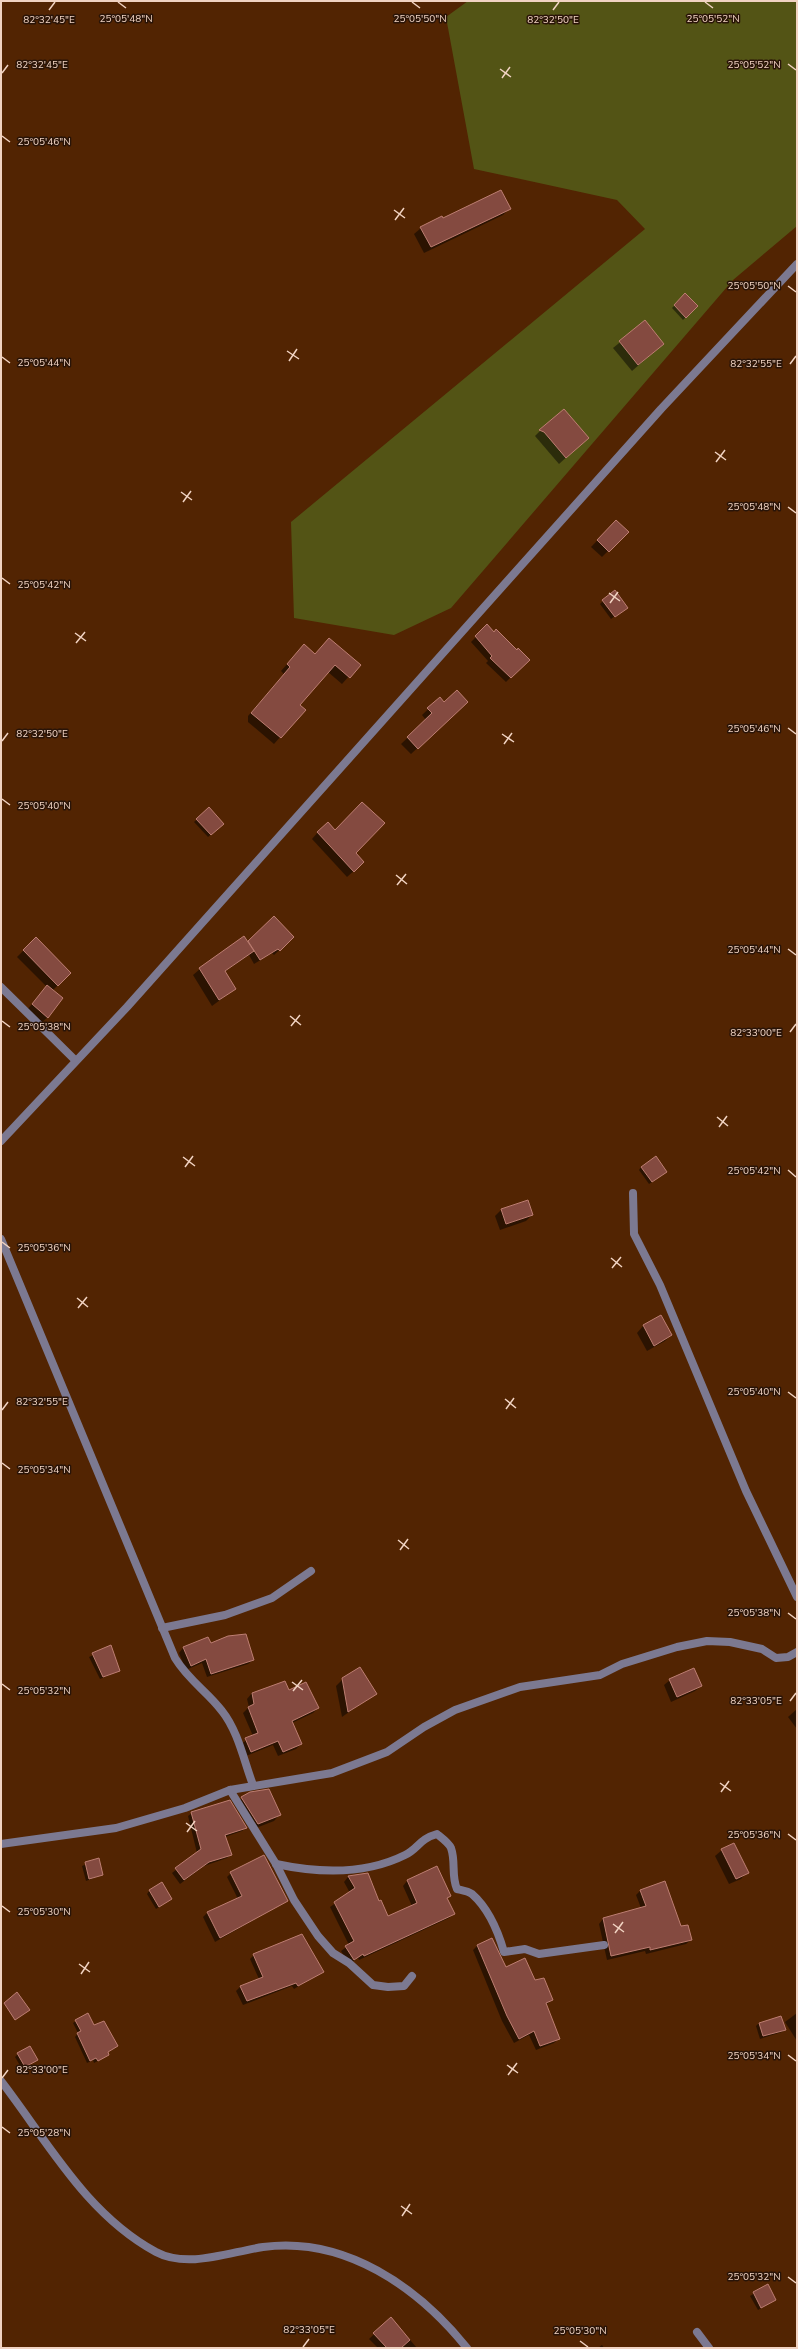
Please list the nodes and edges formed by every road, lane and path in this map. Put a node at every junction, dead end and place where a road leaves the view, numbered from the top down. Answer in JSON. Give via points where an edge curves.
{"nodes":[{"id":1,"x":797,"y":264,"type":"edge"},
{"id":2,"x":1,"y":988,"type":"edge"},
{"id":3,"x":75,"y":1060,"type":"junction"},
{"id":4,"x":1,"y":1141,"type":"edge"},
{"id":5,"x":633,"y":1193,"type":"dead end"},
{"id":6,"x":1,"y":1239,"type":"edge"},
{"id":7,"x":311,"y":1571,"type":"dead end"},
{"id":8,"x":797,"y":1597,"type":"edge"},
{"id":9,"x":162,"y":1628,"type":"junction"},
{"id":10,"x":797,"y":1652,"type":"edge"},
{"id":11,"x":253,"y":1784,"type":"junction"},
{"id":12,"x":230,"y":1790,"type":"junction"},
{"id":13,"x":1,"y":1844,"type":"edge"},
{"id":14,"x":276,"y":1864,"type":"junction"},
{"id":15,"x":604,"y":1945,"type":"dead end"},
{"id":16,"x":412,"y":1976,"type":"dead end"},
{"id":17,"x":1,"y":2081,"type":"edge"},
{"id":18,"x":697,"y":2332,"type":"dead end"},
{"id":19,"x":467,"y":2348,"type":"edge"},
{"id":20,"x":709,"y":2348,"type":"edge"}],
"edges":[{"from":1,"to":3,"type":"street","via":[[661,409],[127,1007]]},
{"from":2,"to":3,"type":"street"},
{"from":3,"to":4,"type":"street"},
{"from":5,"to":8,"type":"street","via":[[634,1234],[660,1285],[746,1491]]},
{"from":6,"to":9,"type":"street"},
{"from":7,"to":9,"type":"street","via":[[272,1598],[225,1615]]},
{"from":9,"to":11,"type":"street","via":[[185,1675],[222,1711],[233,1731]]},
{"from":10,"to":11,"type":"street","via":[[788,1657],[776,1658],[762,1649],[730,1642],[707,1641],[676,1647],[622,1664],[600,1675],[520,1687],[455,1710],[387,1752],[332,1773]]},
{"from":11,"to":12,"type":"street"},
{"from":12,"to":13,"type":"street","via":[[185,1808],[116,1828]]},
{"from":12,"to":14,"type":"street"},
{"from":14,"to":15,"type":"street","via":[[310,1871],[361,1868],[406,1854],[424,1837],[437,1834],[451,1847],[453,1880],[457,1889],[471,1893],[482,1906],[499,1933],[504,1952],[525,1949],[539,1954]]},
{"from":14,"to":16,"type":"street","via":[[294,1900],[318,1936],[333,1953],[349,1963],[372,1985],[404,1986]]},
{"from":17,"to":19,"type":"street","via":[[76,2184],[99,2210],[157,2252],[178,2259],[194,2259],[264,2247],[303,2246],[337,2252],[371,2267],[432,2308]]},
{"from":18,"to":20,"type":"street"}]}
